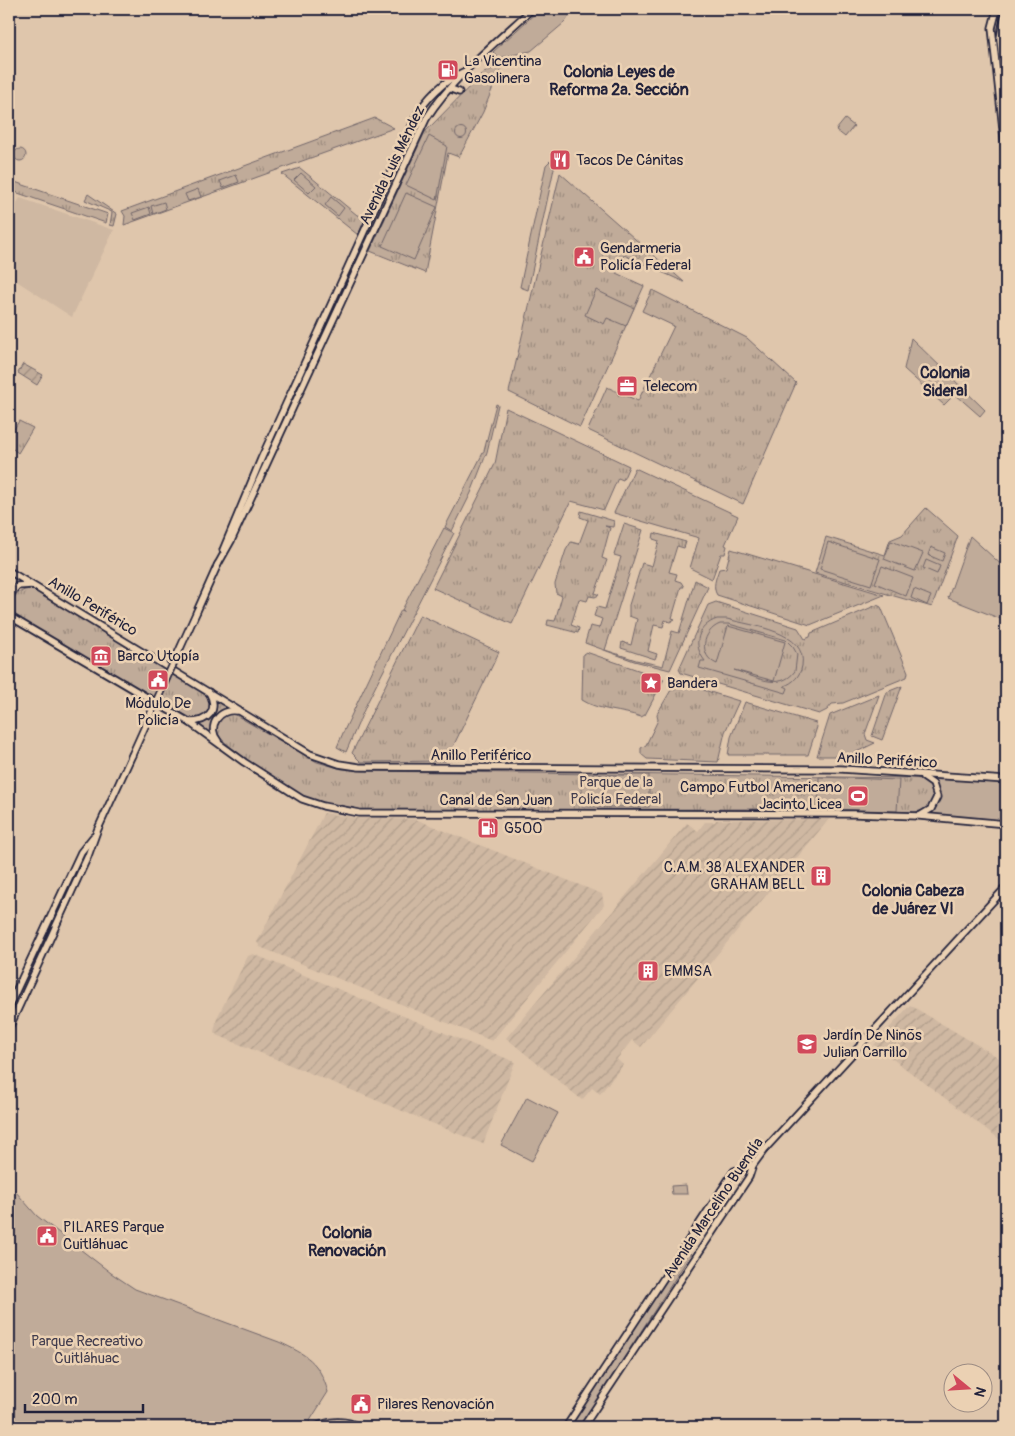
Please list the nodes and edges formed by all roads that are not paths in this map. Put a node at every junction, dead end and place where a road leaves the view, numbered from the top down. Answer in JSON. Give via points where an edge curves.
{"nodes":[{"id":1,"x":532,"y":9,"type":"edge"},
{"id":2,"x":997,"y":9,"type":"edge"},
{"id":3,"x":1006,"y":9,"type":"edge"},
{"id":4,"x":465,"y":72,"type":"junction"},
{"id":5,"x":995,"y":72,"type":"junction"},
{"id":6,"x":1005,"y":74,"type":"edge"},
{"id":7,"x":996,"y":80,"type":"junction"},
{"id":8,"x":1005,"y":82,"type":"edge"},
{"id":9,"x":450,"y":89,"type":"junction"},
{"id":10,"x":459,"y":92,"type":"dead end"},
{"id":11,"x":1006,"y":95,"type":"edge"},
{"id":12,"x":1006,"y":157,"type":"edge"},
{"id":13,"x":217,"y":566,"type":"junction"},
{"id":14,"x":9,"y":571,"type":"edge"},
{"id":15,"x":33,"y":586,"type":"junction"},
{"id":16,"x":9,"y":596,"type":"edge"},
{"id":17,"x":9,"y":612,"type":"edge"},
{"id":18,"x":9,"y":616,"type":"edge"},
{"id":19,"x":15,"y":620,"type":"junction"},
{"id":20,"x":208,"y":691,"type":"junction"},
{"id":21,"x":239,"y":712,"type":"junction"},
{"id":22,"x":189,"y":722,"type":"junction"},
{"id":23,"x":221,"y":744,"type":"junction"},
{"id":24,"x":920,"y":775,"type":"junction"},
{"id":25,"x":1006,"y":780,"type":"edge"},
{"id":26,"x":919,"y":816,"type":"junction"},
{"id":27,"x":1006,"y":824,"type":"edge"},
{"id":28,"x":97,"y":831,"type":"junction"},
{"id":29,"x":1006,"y":887,"type":"edge"},
{"id":30,"x":9,"y":1006,"type":"edge"},
{"id":31,"x":9,"y":1028,"type":"edge"},
{"id":32,"x":753,"y":1165,"type":"junction"},
{"id":33,"x":357,"y":1426,"type":"edge"},
{"id":34,"x":316,"y":1427,"type":"edge"},
{"id":35,"x":566,"y":1427,"type":"edge"},
{"id":36,"x":583,"y":1427,"type":"edge"}],
"edges":[{"from":1,"to":4,"type":"main road"},
{"from":2,"to":5,"type":"main road","via":[[992,28]]},
{"from":3,"to":6,"type":"main road","via":[[1000,38]]},
{"from":4,"to":9,"type":"main road","name":"Avenida Luis Méndez"},
{"from":4,"to":13,"type":"main road","name":"Avenida Luis Méndez","via":[[444,85],[423,105],[416,117],[261,459]]},
{"from":5,"to":6,"type":"main road"},
{"from":5,"to":7,"type":"main road"},
{"from":6,"to":8,"type":"main road"},
{"from":7,"to":8,"type":"main road"},
{"from":7,"to":12,"type":"main road"},
{"from":8,"to":11,"type":"main road"},
{"from":9,"to":10,"type":"main road"},
{"from":9,"to":13,"type":"main road","name":"Avenida Luis Méndez","via":[[426,119],[232,541]]},
{"from":13,"to":28,"type":"main road","name":"Avenida Luis Méndez","bridge":true},
{"from":14,"to":15,"type":"main road","name":"Anillo Periférico"},
{"from":15,"to":16,"type":"main road","via":[[17,586]]},
{"from":15,"to":20,"type":"main road","name":"Anillo Periférico"},
{"from":17,"to":19,"type":"main road"},
{"from":18,"to":19,"type":"main road"},
{"from":19,"to":22,"type":"main road","name":"Canal de San Juan"},
{"from":20,"to":21,"type":"main road","name":"Anillo Periférico"},
{"from":20,"to":22,"type":"main road","via":[[214,703],[210,715],[203,721]]},
{"from":21,"to":23,"type":"main road","via":[[225,712],[216,719],[214,733]]},
{"from":21,"to":24,"type":"main road","name":"Anillo Periférico","via":[[313,756],[359,767],[841,769]]},
{"from":22,"to":23,"type":"main road","name":"Canal de San Juan"},
{"from":23,"to":26,"type":"main road","name":"Canal de San Juan","via":[[302,799],[359,813],[832,813]]},
{"from":24,"to":25,"type":"main road","name":"Anillo Periférico"},
{"from":24,"to":26,"type":"main road","via":[[933,784],[937,797],[931,809]]},
{"from":26,"to":27,"type":"main road","name":"Canal de San Juan"},
{"from":28,"to":30,"type":"main road","name":"Avenida Luis Méndez","via":[[81,852]]},
{"from":28,"to":31,"type":"main road","name":"Avenida Luis Méndez"},
{"from":29,"to":32,"type":"main road","name":"Avenida Marcelino Buendía"},
{"from":32,"to":35,"type":"main road","name":"Avenida Marcelino Buendía","via":[[734,1171]]},
{"from":32,"to":36,"type":"main road","name":"Avenida Marcelino Buendía","via":[[749,1177]]},
{"from":33,"to":34,"type":"main road","via":[[331,1422]]}]}
